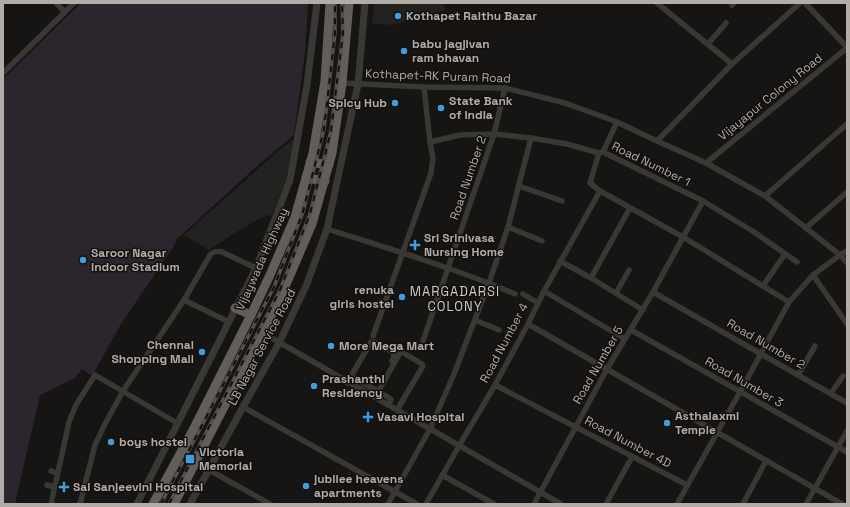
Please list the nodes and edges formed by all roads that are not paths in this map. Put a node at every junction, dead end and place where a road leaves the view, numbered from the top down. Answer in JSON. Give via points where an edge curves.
{"nodes":[{"id":1,"x":56,"y":3,"type":"edge"},
{"id":2,"x":74,"y":3,"type":"edge"},
{"id":3,"x":317,"y":3,"type":"edge"},
{"id":4,"x":330,"y":3,"type":"edge"},
{"id":5,"x":349,"y":3,"type":"edge"},
{"id":6,"x":365,"y":3,"type":"edge"},
{"id":7,"x":657,"y":3,"type":"edge"},
{"id":8,"x":800,"y":3,"type":"edge"},
{"id":9,"x":805,"y":3,"type":"edge"},
{"id":10,"x":65,"y":12,"type":"junction"},
{"id":11,"x":726,"y":23,"type":"dead end"},
{"id":12,"x":708,"y":44,"type":"junction"},
{"id":13,"x":847,"y":48,"type":"edge"},
{"id":14,"x":732,"y":64,"type":"junction"},
{"id":15,"x":3,"y":73,"type":"edge"},
{"id":16,"x":342,"y":82,"type":"junction"},
{"id":17,"x":358,"y":84,"type":"junction"},
{"id":18,"x":424,"y":87,"type":"junction"},
{"id":19,"x":505,"y":88,"type":"junction"},
{"id":20,"x":617,"y":122,"type":"junction"},
{"id":21,"x":847,"y":124,"type":"edge"},
{"id":22,"x":494,"y":134,"type":"junction"},
{"id":23,"x":531,"y":138,"type":"junction"},
{"id":24,"x":657,"y":141,"type":"junction"},
{"id":25,"x":430,"y":142,"type":"junction"},
{"id":26,"x":601,"y":153,"type":"junction"},
{"id":27,"x":310,"y":162,"type":"junction"},
{"id":28,"x":706,"y":163,"type":"junction"},
{"id":29,"x":329,"y":165,"type":"junction"},
{"id":30,"x":306,"y":178,"type":"junction"},
{"id":31,"x":325,"y":181,"type":"junction"},
{"id":32,"x":519,"y":186,"type":"junction"},
{"id":33,"x":600,"y":192,"type":"junction"},
{"id":34,"x":847,"y":192,"type":"edge"},
{"id":35,"x":765,"y":196,"type":"junction"},
{"id":36,"x":562,"y":201,"type":"dead end"},
{"id":37,"x":703,"y":201,"type":"junction"},
{"id":38,"x":630,"y":208,"type":"junction"},
{"id":39,"x":508,"y":226,"type":"junction"},
{"id":40,"x":327,"y":228,"type":"junction"},
{"id":41,"x":806,"y":228,"type":"junction"},
{"id":42,"x":683,"y":237,"type":"junction"},
{"id":43,"x":542,"y":241,"type":"dead end"},
{"id":44,"x":847,"y":251,"type":"edge"},
{"id":45,"x":402,"y":253,"type":"junction"},
{"id":46,"x":785,"y":254,"type":"junction"},
{"id":47,"x":840,"y":255,"type":"junction"},
{"id":48,"x":560,"y":261,"type":"junction"},
{"id":49,"x":797,"y":262,"type":"dead end"},
{"id":50,"x":847,"y":262,"type":"edge"},
{"id":51,"x":256,"y":268,"type":"junction"},
{"id":52,"x":449,"y":268,"type":"junction"},
{"id":53,"x":629,"y":270,"type":"dead end"},
{"id":54,"x":813,"y":275,"type":"junction"},
{"id":55,"x":591,"y":278,"type":"junction"},
{"id":56,"x":489,"y":283,"type":"junction"},
{"id":57,"x":763,"y":286,"type":"junction"},
{"id":58,"x":544,"y":290,"type":"junction"},
{"id":59,"x":653,"y":292,"type":"junction"},
{"id":60,"x":515,"y":294,"type":"dead end"},
{"id":61,"x":523,"y":294,"type":"dead end"},
{"id":62,"x":616,"y":294,"type":"junction"},
{"id":63,"x":184,"y":300,"type":"junction"},
{"id":64,"x":789,"y":302,"type":"junction"},
{"id":65,"x":538,"y":303,"type":"junction"},
{"id":66,"x":235,"y":308,"type":"junction"},
{"id":67,"x":643,"y":310,"type":"junction"},
{"id":68,"x":251,"y":315,"type":"junction"},
{"id":69,"x":475,"y":320,"type":"junction"},
{"id":70,"x":229,"y":322,"type":"junction"},
{"id":71,"x":528,"y":324,"type":"junction"},
{"id":72,"x":847,"y":324,"type":"edge"},
{"id":73,"x":499,"y":330,"type":"dead end"},
{"id":74,"x":631,"y":330,"type":"junction"},
{"id":75,"x":263,"y":334,"type":"junction"},
{"id":76,"x":373,"y":336,"type":"dead end"},
{"id":77,"x":625,"y":339,"type":"junction"},
{"id":78,"x":423,"y":341,"type":"dead end"},
{"id":79,"x":279,"y":343,"type":"junction"},
{"id":80,"x":816,"y":346,"type":"dead end"},
{"id":81,"x":761,"y":354,"type":"junction"},
{"id":82,"x":607,"y":370,"type":"junction"},
{"id":83,"x":798,"y":375,"type":"junction"},
{"id":84,"x":843,"y":376,"type":"dead end"},
{"id":85,"x":351,"y":377,"type":"junction"},
{"id":86,"x":348,"y":383,"type":"junction"},
{"id":87,"x":495,"y":384,"type":"junction"},
{"id":88,"x":376,"y":390,"type":"junction"},
{"id":89,"x":123,"y":391,"type":"junction"},
{"id":90,"x":740,"y":392,"type":"junction"},
{"id":91,"x":831,"y":394,"type":"junction"},
{"id":92,"x":372,"y":396,"type":"junction"},
{"id":93,"x":847,"y":402,"type":"edge"},
{"id":94,"x":388,"y":406,"type":"junction"},
{"id":95,"x":243,"y":407,"type":"junction"},
{"id":96,"x":397,"y":410,"type":"junction"},
{"id":97,"x":178,"y":423,"type":"junction"},
{"id":98,"x":576,"y":427,"type":"junction"},
{"id":99,"x":430,"y":429,"type":"junction"},
{"id":100,"x":847,"y":431,"type":"edge"},
{"id":101,"x":717,"y":432,"type":"junction"},
{"id":102,"x":459,"y":446,"type":"junction"},
{"id":103,"x":838,"y":448,"type":"junction"},
{"id":104,"x":847,"y":452,"type":"edge"},
{"id":105,"x":632,"y":457,"type":"junction"},
{"id":106,"x":766,"y":461,"type":"junction"},
{"id":107,"x":209,"y":470,"type":"junction"},
{"id":108,"x":51,"y":471,"type":"dead end"},
{"id":109,"x":57,"y":473,"type":"junction"},
{"id":110,"x":442,"y":475,"type":"junction"},
{"id":111,"x":47,"y":485,"type":"dead end"},
{"id":112,"x":687,"y":485,"type":"junction"},
{"id":113,"x":54,"y":487,"type":"junction"},
{"id":114,"x":815,"y":488,"type":"junction"},
{"id":115,"x":395,"y":492,"type":"junction"},
{"id":116,"x":540,"y":492,"type":"junction"},
{"id":117,"x":51,"y":504,"type":"edge"},
{"id":118,"x":80,"y":504,"type":"edge"},
{"id":119,"x":136,"y":504,"type":"edge"},
{"id":120,"x":153,"y":504,"type":"edge"},
{"id":121,"x":174,"y":504,"type":"edge"},
{"id":122,"x":190,"y":504,"type":"edge"},
{"id":123,"x":270,"y":504,"type":"edge"},
{"id":124,"x":388,"y":504,"type":"edge"},
{"id":125,"x":417,"y":504,"type":"edge"},
{"id":126,"x":426,"y":504,"type":"edge"},
{"id":127,"x":494,"y":504,"type":"edge"},
{"id":128,"x":534,"y":504,"type":"edge"},
{"id":129,"x":561,"y":504,"type":"edge"},
{"id":130,"x":606,"y":504,"type":"edge"},
{"id":131,"x":677,"y":504,"type":"edge"},
{"id":132,"x":743,"y":504,"type":"edge"},
{"id":133,"x":806,"y":504,"type":"edge"},
{"id":134,"x":842,"y":504,"type":"edge"}],
"edges":[{"from":1,"to":10,"type":"street"},
{"from":2,"to":10,"type":"street"},
{"from":3,"to":51,"type":"street","via":[[307,86],[290,180]]},
{"from":4,"to":27,"type":"highway","name":"Vijaywada Highway","via":[[325,81]]},
{"from":5,"to":16,"type":"highway"},
{"from":6,"to":17,"type":"street","name":"LB Nagar Service Road"},
{"from":7,"to":12,"type":"street"},
{"from":8,"to":14,"type":"street"},
{"from":9,"to":13,"type":"street"},
{"from":10,"to":15,"type":"street"},
{"from":11,"to":12,"type":"street"},
{"from":12,"to":14,"type":"street"},
{"from":13,"to":28,"type":"street","name":"Vijayapur Colony Road"},
{"from":14,"to":24,"type":"street"},
{"from":16,"to":17,"type":"street","name":"Kothapet-RK Puram Road"},
{"from":16,"to":29,"type":"highway"},
{"from":17,"to":18,"type":"street","name":"Kothapet-RK Puram Road"},
{"from":17,"to":40,"type":"street","name":"LB Nagar Service Road"},
{"from":18,"to":19,"type":"street","name":"Kothapet-RK Puram Road"},
{"from":18,"to":25,"type":"street"},
{"from":19,"to":20,"type":"street","name":"Kothapet-RK Puram Road","via":[[565,103]]},
{"from":19,"to":22,"type":"street","name":"Road Number 2"},
{"from":20,"to":24,"type":"street","name":"Kothapet-RK Puram Road"},
{"from":20,"to":26,"type":"street"},
{"from":21,"to":35,"type":"street"},
{"from":22,"to":23,"type":"street","name":"Road Number 1"},
{"from":22,"to":25,"type":"street","name":"Road Number 1","via":[[460,135]]},
{"from":22,"to":52,"type":"street","name":"Road Number 2"},
{"from":23,"to":26,"type":"street","name":"Road Number 1"},
{"from":23,"to":32,"type":"street"},
{"from":24,"to":28,"type":"street","name":"Kothapet-RK Puram Road"},
{"from":25,"to":45,"type":"street","via":[[433,158],[431,173]]},
{"from":26,"to":33,"type":"street","via":[[590,183]]},
{"from":26,"to":37,"type":"street","name":"Road Number 1"},
{"from":27,"to":29,"type":"highway"},
{"from":27,"to":30,"type":"highway","name":"Vijaywada Highway"},
{"from":28,"to":35,"type":"street","name":"Kothapet-RK Puram Road"},
{"from":29,"to":31,"type":"highway"},
{"from":30,"to":31,"type":"highway"},
{"from":30,"to":68,"type":"highway","name":"Vijaywada Highway","via":[[295,218]]},
{"from":31,"to":75,"type":"highway","via":[[312,224]]},
{"from":32,"to":36,"type":"street"},
{"from":32,"to":39,"type":"street"},
{"from":33,"to":38,"type":"street"},
{"from":33,"to":48,"type":"street","name":"Road Number 4"},
{"from":34,"to":41,"type":"street"},
{"from":35,"to":41,"type":"street","name":"Kothapet-RK Puram Road"},
{"from":37,"to":42,"type":"street","name":"Road Number 5"},
{"from":37,"to":46,"type":"street","name":"Road Number 1"},
{"from":38,"to":42,"type":"street"},
{"from":38,"to":55,"type":"street"},
{"from":39,"to":43,"type":"street"},
{"from":39,"to":56,"type":"street"},
{"from":40,"to":45,"type":"street"},
{"from":40,"to":79,"type":"street","name":"LB Nagar Service Road","via":[[304,291]]},
{"from":41,"to":47,"type":"street","name":"Kothapet-RK Puram Road"},
{"from":42,"to":57,"type":"street"},
{"from":42,"to":59,"type":"street","name":"Road Number 5"},
{"from":44,"to":47,"type":"street"},
{"from":45,"to":52,"type":"street"},
{"from":45,"to":76,"type":"street"},
{"from":46,"to":49,"type":"street","name":"Road Number 1"},
{"from":46,"to":57,"type":"street"},
{"from":47,"to":50,"type":"street","name":"Kothapet-RK Puram Road"},
{"from":47,"to":54,"type":"street"},
{"from":48,"to":55,"type":"street"},
{"from":48,"to":58,"type":"street","name":"Road Number 4"},
{"from":51,"to":63,"type":"street","via":[[222,252],[214,252]]},
{"from":51,"to":66,"type":"street"},
{"from":52,"to":56,"type":"street"},
{"from":52,"to":78,"type":"street","name":"Road Number 2"},
{"from":53,"to":62,"type":"street"},
{"from":54,"to":64,"type":"street"},
{"from":54,"to":72,"type":"street"},
{"from":55,"to":62,"type":"street"},
{"from":56,"to":60,"type":"street"},
{"from":56,"to":69,"type":"street"},
{"from":57,"to":64,"type":"street"},
{"from":58,"to":65,"type":"street","name":"Road Number 4"},
{"from":58,"to":77,"type":"street"},
{"from":59,"to":67,"type":"street","name":"Road Number 5"},
{"from":59,"to":81,"type":"street","name":"Road Number 2"},
{"from":61,"to":65,"type":"street"},
{"from":62,"to":67,"type":"street"},
{"from":63,"to":70,"type":"street"},
{"from":63,"to":89,"type":"street"},
{"from":64,"to":81,"type":"street"},
{"from":65,"to":71,"type":"street","name":"Road Number 4"},
{"from":66,"to":68,"type":"highway"},
{"from":66,"to":70,"type":"street"},
{"from":67,"to":74,"type":"street","name":"Road Number 5"},
{"from":68,"to":120,"type":"highway","name":"Vijaywada Highway"},
{"from":69,"to":73,"type":"street"},
{"from":69,"to":99,"type":"street"},
{"from":70,"to":97,"type":"street"},
{"from":71,"to":82,"type":"street"},
{"from":71,"to":87,"type":"street","name":"Road Number 4"},
{"from":74,"to":77,"type":"street","name":"Road Number 5"},
{"from":74,"to":90,"type":"street","name":"Road Number 3"},
{"from":75,"to":79,"type":"street"},
{"from":75,"to":121,"type":"highway"},
{"from":77,"to":82,"type":"street","name":"Road Number 5"},
{"from":79,"to":86,"type":"street"},
{"from":79,"to":95,"type":"street","name":"LB Nagar Service Road"},
{"from":80,"to":83,"type":"street"},
{"from":81,"to":83,"type":"street","name":"Road Number 2"},
{"from":81,"to":90,"type":"street"},
{"from":82,"to":98,"type":"street","name":"Road Number 5"},
{"from":82,"to":101,"type":"street"},
{"from":83,"to":91,"type":"street","name":"Road Number 2"},
{"from":84,"to":91,"type":"street"},
{"from":85,"to":86,"type":"street"},
{"from":85,"to":88,"type":"street"},
{"from":85,"to":88,"type":"street","via":[[371,342],[392,351],[394,358]]},
{"from":86,"to":92,"type":"street"},
{"from":87,"to":98,"type":"street","name":"Road Number 4D"},
{"from":87,"to":102,"type":"street","name":"Road Number 4"},
{"from":88,"to":92,"type":"street"},
{"from":89,"to":97,"type":"street"},
{"from":89,"to":109,"type":"street","via":[[95,375],[76,405],[69,422]]},
{"from":89,"to":118,"type":"street","via":[[95,445]]},
{"from":90,"to":101,"type":"street"},
{"from":90,"to":103,"type":"street","name":"Road Number 3"},
{"from":91,"to":93,"type":"street","name":"Road Number 2"},
{"from":92,"to":94,"type":"street"},
{"from":94,"to":96,"type":"street"},
{"from":94,"to":96,"type":"street","via":[[391,399],[378,390],[402,352],[423,366]]},
{"from":95,"to":107,"type":"street","name":"LB Nagar Service Road"},
{"from":95,"to":115,"type":"street"},
{"from":96,"to":99,"type":"street"},
{"from":97,"to":119,"type":"street"},
{"from":98,"to":105,"type":"street","name":"Road Number 4D"},
{"from":98,"to":116,"type":"street","name":"Road Number 5"},
{"from":99,"to":102,"type":"street"},
{"from":99,"to":115,"type":"street"},
{"from":100,"to":103,"type":"street"},
{"from":101,"to":106,"type":"street"},
{"from":101,"to":112,"type":"street"},
{"from":102,"to":110,"type":"street","name":"Road Number 4"},
{"from":102,"to":116,"type":"street"},
{"from":103,"to":104,"type":"street","name":"Road Number 3"},
{"from":103,"to":114,"type":"street"},
{"from":105,"to":112,"type":"street","name":"Road Number 4D"},
{"from":105,"to":130,"type":"street"},
{"from":106,"to":114,"type":"street"},
{"from":106,"to":132,"type":"street"},
{"from":107,"to":122,"type":"street","name":"LB Nagar Service Road"},
{"from":107,"to":123,"type":"street"},
{"from":108,"to":109,"type":"street"},
{"from":109,"to":113,"type":"street"},
{"from":110,"to":126,"type":"street","name":"Road Number 4"},
{"from":110,"to":127,"type":"street"},
{"from":111,"to":113,"type":"street"},
{"from":112,"to":131,"type":"street"},
{"from":113,"to":117,"type":"street"},
{"from":114,"to":133,"type":"street"},
{"from":114,"to":134,"type":"street"},
{"from":115,"to":124,"type":"street"},
{"from":115,"to":125,"type":"street"},
{"from":116,"to":128,"type":"street","name":"Road Number 5"},
{"from":116,"to":129,"type":"street"}]}
